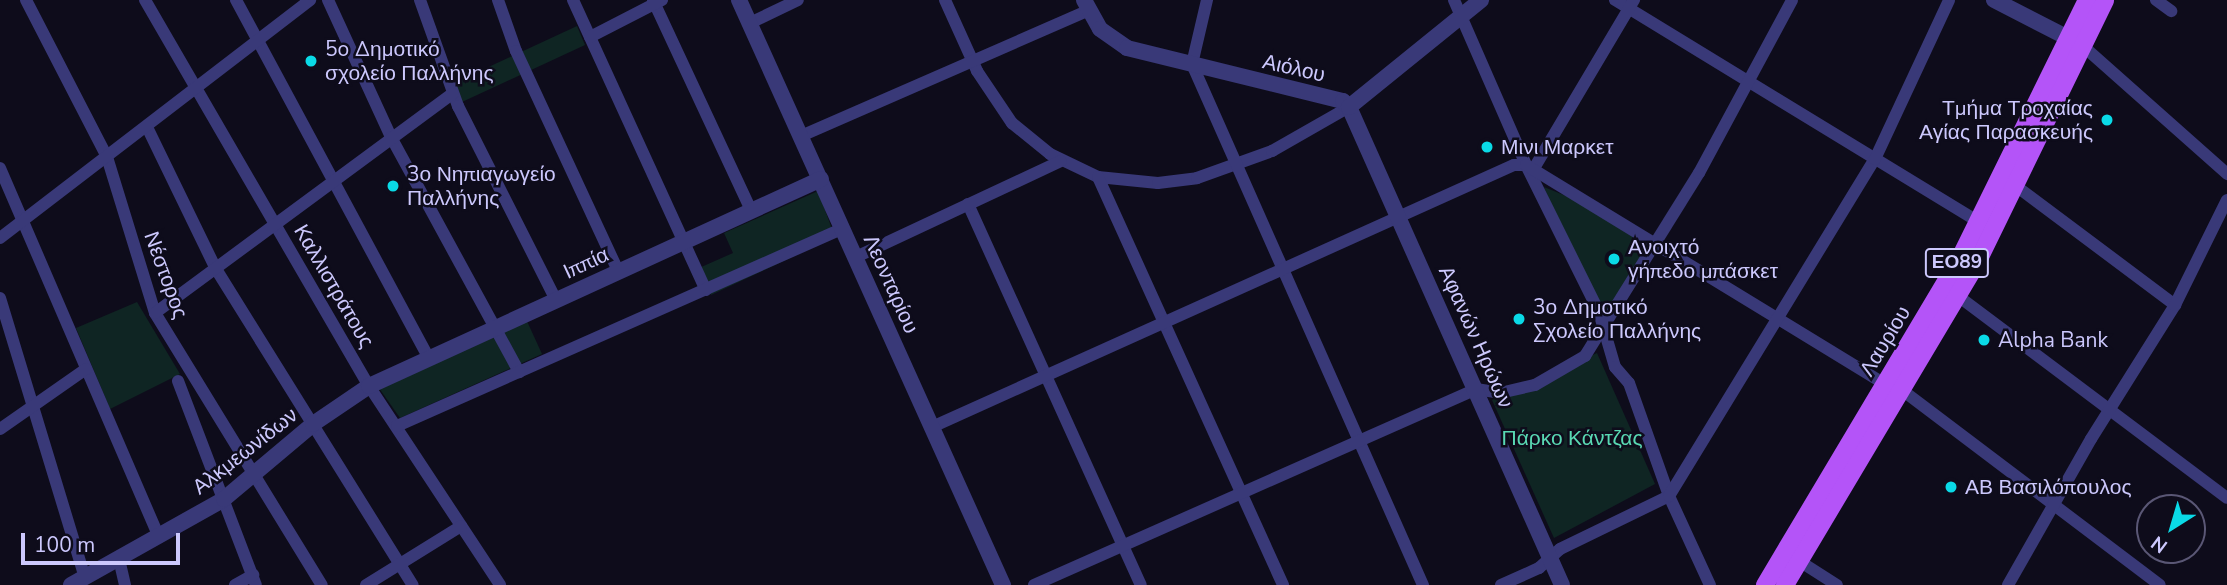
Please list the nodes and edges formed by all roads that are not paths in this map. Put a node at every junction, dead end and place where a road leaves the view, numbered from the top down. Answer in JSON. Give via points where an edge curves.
{"nodes":[{"id":1,"x":26,"y":0,"type":"edge"},
{"id":2,"x":145,"y":0,"type":"edge"},
{"id":3,"x":236,"y":0,"type":"edge"},
{"id":4,"x":310,"y":0,"type":"edge"},
{"id":5,"x":328,"y":0,"type":"edge"},
{"id":6,"x":420,"y":0,"type":"edge"},
{"id":7,"x":498,"y":0,"type":"edge"},
{"id":8,"x":573,"y":0,"type":"edge"},
{"id":9,"x":739,"y":0,"type":"edge"},
{"id":10,"x":798,"y":0,"type":"edge"},
{"id":11,"x":945,"y":0,"type":"edge"},
{"id":12,"x":1207,"y":0,"type":"edge"},
{"id":13,"x":1454,"y":0,"type":"edge"},
{"id":14,"x":1481,"y":0,"type":"edge"},
{"id":15,"x":1615,"y":0,"type":"edge"},
{"id":16,"x":1792,"y":0,"type":"edge"},
{"id":17,"x":1949,"y":0,"type":"edge"},
{"id":18,"x":1994,"y":0,"type":"edge"},
{"id":19,"x":2087,"y":0,"type":"edge"},
{"id":20,"x":2105,"y":0,"type":"edge"},
{"id":21,"x":2156,"y":0,"type":"edge"},
{"id":22,"x":657,"y":1,"type":"edge"},
{"id":23,"x":1086,"y":5,"type":"edge"},
{"id":24,"x":1632,"y":5,"type":"edge"},
{"id":25,"x":2171,"y":11,"type":"dead end"},
{"id":26,"x":1460,"y":22,"type":"junction"},
{"id":27,"x":750,"y":23,"type":"junction"},
{"id":28,"x":590,"y":37,"type":"junction"},
{"id":29,"x":257,"y":40,"type":"junction"},
{"id":30,"x":2076,"y":41,"type":"junction"},
{"id":31,"x":972,"y":62,"type":"junction"},
{"id":32,"x":1192,"y":64,"type":"junction"},
{"id":33,"x":1750,"y":83,"type":"junction"},
{"id":34,"x":195,"y":88,"type":"junction"},
{"id":35,"x":453,"y":93,"type":"junction"},
{"id":36,"x":1349,"y":107,"type":"junction"},
{"id":37,"x":147,"y":127,"type":"junction"},
{"id":38,"x":801,"y":136,"type":"junction"},
{"id":39,"x":391,"y":137,"type":"junction"},
{"id":40,"x":107,"y":158,"type":"junction"},
{"id":41,"x":1875,"y":159,"type":"junction"},
{"id":42,"x":1061,"y":161,"type":"junction"},
{"id":43,"x":1237,"y":166,"type":"junction"},
{"id":44,"x":1529,"y":168,"type":"junction"},
{"id":45,"x":0,"y":169,"type":"edge"},
{"id":46,"x":2227,"y":174,"type":"edge"},
{"id":47,"x":1098,"y":177,"type":"junction"},
{"id":48,"x":821,"y":179,"type":"junction"},
{"id":49,"x":332,"y":181,"type":"junction"},
{"id":50,"x":2015,"y":186,"type":"junction"},
{"id":51,"x":2227,"y":200,"type":"edge"},
{"id":52,"x":968,"y":204,"type":"junction"},
{"id":53,"x":751,"y":210,"type":"junction"},
{"id":54,"x":1400,"y":217,"type":"junction"},
{"id":55,"x":22,"y":221,"type":"junction"},
{"id":56,"x":276,"y":223,"type":"junction"},
{"id":57,"x":1980,"y":223,"type":"junction"},
{"id":58,"x":843,"y":228,"type":"junction"},
{"id":59,"x":0,"y":238,"type":"edge"},
{"id":60,"x":684,"y":242,"type":"junction"},
{"id":61,"x":1656,"y":245,"type":"junction"},
{"id":62,"x":856,"y":257,"type":"junction"},
{"id":63,"x":216,"y":269,"type":"junction"},
{"id":64,"x":1283,"y":269,"type":"junction"},
{"id":65,"x":618,"y":271,"type":"junction"},
{"id":66,"x":706,"y":290,"type":"junction"},
{"id":67,"x":1958,"y":296,"type":"junction"},
{"id":68,"x":0,"y":298,"type":"edge"},
{"id":69,"x":556,"y":300,"type":"junction"},
{"id":70,"x":2175,"y":305,"type":"junction"},
{"id":71,"x":155,"y":313,"type":"junction"},
{"id":72,"x":1777,"y":318,"type":"junction"},
{"id":73,"x":1164,"y":323,"type":"junction"},
{"id":74,"x":493,"y":329,"type":"junction"},
{"id":75,"x":1602,"y":332,"type":"junction"},
{"id":76,"x":429,"y":358,"type":"junction"},
{"id":77,"x":86,"y":369,"type":"junction"},
{"id":78,"x":519,"y":372,"type":"junction"},
{"id":79,"x":1046,"y":375,"type":"junction"},
{"id":80,"x":178,"y":381,"type":"dead end"},
{"id":81,"x":369,"y":386,"type":"junction"},
{"id":82,"x":1894,"y":387,"type":"junction"},
{"id":83,"x":1476,"y":389,"type":"junction"},
{"id":84,"x":2109,"y":407,"type":"junction"},
{"id":85,"x":35,"y":408,"type":"junction"},
{"id":86,"x":313,"y":424,"type":"junction"},
{"id":87,"x":397,"y":426,"type":"junction"},
{"id":88,"x":932,"y":427,"type":"junction"},
{"id":89,"x":0,"y":429,"type":"edge"},
{"id":90,"x":1359,"y":441,"type":"junction"},
{"id":91,"x":253,"y":477,"type":"junction"},
{"id":92,"x":1241,"y":493,"type":"junction"},
{"id":93,"x":1669,"y":496,"type":"junction"},
{"id":94,"x":2227,"y":498,"type":"edge"},
{"id":95,"x":224,"y":499,"type":"junction"},
{"id":96,"x":2053,"y":503,"type":"junction"},
{"id":97,"x":461,"y":526,"type":"junction"},
{"id":98,"x":159,"y":537,"type":"junction"},
{"id":99,"x":1123,"y":546,"type":"junction"},
{"id":100,"x":1549,"y":557,"type":"junction"},
{"id":101,"x":1793,"y":557,"type":"junction"},
{"id":102,"x":120,"y":559,"type":"junction"},
{"id":103,"x":399,"y":564,"type":"junction"},
{"id":104,"x":254,"y":580,"type":"edge"},
{"id":105,"x":78,"y":581,"type":"edge"},
{"id":106,"x":125,"y":585,"type":"edge"},
{"id":107,"x":235,"y":585,"type":"edge"},
{"id":108,"x":321,"y":585,"type":"edge"},
{"id":109,"x":366,"y":585,"type":"edge"},
{"id":110,"x":413,"y":585,"type":"edge"},
{"id":111,"x":500,"y":585,"type":"edge"},
{"id":112,"x":1003,"y":585,"type":"edge"},
{"id":113,"x":1034,"y":585,"type":"edge"},
{"id":114,"x":1141,"y":585,"type":"edge"},
{"id":115,"x":1283,"y":585,"type":"edge"},
{"id":116,"x":1423,"y":585,"type":"edge"},
{"id":117,"x":1501,"y":585,"type":"edge"},
{"id":118,"x":1562,"y":585,"type":"edge"},
{"id":119,"x":1710,"y":585,"type":"edge"},
{"id":120,"x":1765,"y":585,"type":"edge"},
{"id":121,"x":1785,"y":585,"type":"edge"},
{"id":122,"x":1837,"y":585,"type":"edge"},
{"id":123,"x":2008,"y":585,"type":"edge"},
{"id":124,"x":2160,"y":585,"type":"edge"}],
"edges":[{"from":1,"to":40,"type":"street","name":"Νέστορος"},
{"from":2,"to":34,"type":"street","name":"Καλλιστράτους"},
{"from":3,"to":29,"type":"street"},
{"from":4,"to":29,"type":"street"},
{"from":5,"to":39,"type":"street"},
{"from":6,"to":35,"type":"street"},
{"from":7,"to":65,"type":"street","via":[[516,51]]},
{"from":8,"to":28,"type":"street"},
{"from":9,"to":27,"type":"street","name":"Λεονταρίου"},
{"from":10,"to":27,"type":"street"},
{"from":11,"to":31,"type":"street"},
{"from":12,"to":32,"type":"street"},
{"from":13,"to":26,"type":"street"},
{"from":14,"to":26,"type":"street"},
{"from":15,"to":24,"type":"street"},
{"from":16,"to":33,"type":"street"},
{"from":17,"to":41,"type":"street"},
{"from":18,"to":30,"type":"street"},
{"from":19,"to":30,"type":"main road","name":"Λαυρίου","number":"ΕΟ89"},
{"from":20,"to":30,"type":"main road","name":"Λαυρίου","number":"ΕΟ89"},
{"from":21,"to":25,"type":"street"},
{"from":22,"to":28,"type":"street"},
{"from":22,"to":53,"type":"street"},
{"from":23,"to":31,"type":"street"},
{"from":23,"to":32,"type":"street","name":"Αιόλου","via":[[1100,29],[1120,44]]},
{"from":24,"to":33,"type":"street"},
{"from":24,"to":44,"type":"street"},
{"from":26,"to":36,"type":"street"},
{"from":26,"to":44,"type":"street"},
{"from":27,"to":38,"type":"street","name":"Λεονταρίου"},
{"from":28,"to":60,"type":"street"},
{"from":29,"to":34,"type":"street"},
{"from":29,"to":49,"type":"street"},
{"from":30,"to":46,"type":"street"},
{"from":30,"to":50,"type":"main road","name":"Λαυρίου","number":"ΕΟ89"},
{"from":30,"to":57,"type":"main road","name":"Λαυρίου","number":"ΕΟ89"},
{"from":31,"to":38,"type":"street"},
{"from":31,"to":42,"type":"street","via":[[1012,123]]},
{"from":32,"to":36,"type":"street","name":"Αιόλου","via":[[1343,101]]},
{"from":32,"to":43,"type":"street"},
{"from":33,"to":41,"type":"street"},
{"from":33,"to":61,"type":"street"},
{"from":34,"to":37,"type":"street"},
{"from":34,"to":56,"type":"street","name":"Καλλιστράτους"},
{"from":35,"to":39,"type":"street"},
{"from":35,"to":69,"type":"street"},
{"from":36,"to":43,"type":"street"},
{"from":36,"to":54,"type":"street","name":"Αφανών Ηρώων"},
{"from":37,"to":40,"type":"street"},
{"from":37,"to":63,"type":"street"},
{"from":38,"to":48,"type":"street","name":"Λεονταρίου"},
{"from":39,"to":49,"type":"street"},
{"from":39,"to":74,"type":"street"},
{"from":40,"to":55,"type":"street"},
{"from":40,"to":71,"type":"street","name":"Νέστορος"},
{"from":41,"to":57,"type":"street"},
{"from":41,"to":72,"type":"street"},
{"from":42,"to":47,"type":"street"},
{"from":42,"to":52,"type":"street"},
{"from":43,"to":47,"type":"street","via":[[1158,183]]},
{"from":43,"to":64,"type":"street"},
{"from":44,"to":54,"type":"street","via":[[1499,169]]},
{"from":44,"to":61,"type":"street"},
{"from":44,"to":75,"type":"street","via":[[1599,312]]},
{"from":45,"to":55,"type":"street"},
{"from":47,"to":73,"type":"street"},
{"from":48,"to":53,"type":"street","name":"Ιππία"},
{"from":48,"to":58,"type":"street","name":"Λεονταρίου"},
{"from":49,"to":56,"type":"street"},
{"from":49,"to":76,"type":"street"},
{"from":50,"to":67,"type":"main road","name":"Λαυρίου","number":"ΕΟ89"},
{"from":50,"to":70,"type":"street"},
{"from":51,"to":70,"type":"street"},
{"from":52,"to":62,"type":"street"},
{"from":52,"to":79,"type":"street"},
{"from":53,"to":60,"type":"street","name":"Ιππία"},
{"from":54,"to":64,"type":"street"},
{"from":54,"to":83,"type":"street","name":"Αφανών Ηρώων"},
{"from":55,"to":59,"type":"street"},
{"from":55,"to":77,"type":"street"},
{"from":56,"to":63,"type":"street"},
{"from":56,"to":81,"type":"street","name":"Καλλιστράτους"},
{"from":57,"to":82,"type":"main road","name":"Λαυρίου","number":"ΕΟ89"},
{"from":58,"to":62,"type":"street","name":"Λεονταρίου"},
{"from":58,"to":66,"type":"street"},
{"from":60,"to":65,"type":"street","name":"Ιππία"},
{"from":60,"to":66,"type":"street"},
{"from":61,"to":72,"type":"street"},
{"from":61,"to":75,"type":"street"},
{"from":62,"to":88,"type":"street","name":"Λεονταρίου"},
{"from":63,"to":71,"type":"street"},
{"from":63,"to":86,"type":"street"},
{"from":64,"to":73,"type":"street"},
{"from":64,"to":90,"type":"street"},
{"from":65,"to":69,"type":"street","name":"Ιππία"},
{"from":66,"to":78,"type":"street"},
{"from":67,"to":82,"type":"main road","name":"Λαυρίου","number":"ΕΟ89"},
{"from":67,"to":84,"type":"street"},
{"from":68,"to":85,"type":"street"},
{"from":69,"to":74,"type":"street","name":"Ιππία"},
{"from":70,"to":84,"type":"street"},
{"from":71,"to":91,"type":"street","name":"Νέστορος"},
{"from":72,"to":82,"type":"street"},
{"from":72,"to":93,"type":"street"},
{"from":73,"to":79,"type":"street"},
{"from":73,"to":92,"type":"street"},
{"from":74,"to":76,"type":"street","name":"Ιππία"},
{"from":74,"to":78,"type":"street"},
{"from":75,"to":83,"type":"street","via":[[1585,356],[1560,375],[1500,393]]},
{"from":75,"to":93,"type":"street","via":[[1615,366],[1629,383]]},
{"from":76,"to":81,"type":"street","name":"Ιππία"},
{"from":77,"to":85,"type":"street"},
{"from":77,"to":98,"type":"street"},
{"from":78,"to":87,"type":"street"},
{"from":79,"to":88,"type":"street"},
{"from":79,"to":99,"type":"street"},
{"from":80,"to":95,"type":"street"},
{"from":81,"to":86,"type":"street","name":"Αλκμεωνίδων"},
{"from":81,"to":87,"type":"street","name":"Καλλιστράτους"},
{"from":82,"to":96,"type":"street"},
{"from":82,"to":101,"type":"main road","name":"Λαυρίου","number":"ΕΟ89"},
{"from":83,"to":90,"type":"street"},
{"from":83,"to":100,"type":"street","name":"Αφανών Ηρώων"},
{"from":84,"to":94,"type":"street"},
{"from":84,"to":96,"type":"street"},
{"from":85,"to":89,"type":"street"},
{"from":85,"to":105,"type":"street"},
{"from":86,"to":91,"type":"street","name":"Αλκμεωνίδων"},
{"from":86,"to":103,"type":"street"},
{"from":87,"to":97,"type":"street","name":"Καλλιστράτους"},
{"from":88,"to":112,"type":"street","name":"Λεονταρίου"},
{"from":90,"to":92,"type":"street"},
{"from":90,"to":116,"type":"street"},
{"from":91,"to":95,"type":"street","name":"Αλκμεωνίδων"},
{"from":91,"to":108,"type":"street","name":"Νέστορος"},
{"from":92,"to":99,"type":"street"},
{"from":92,"to":115,"type":"street"},
{"from":93,"to":100,"type":"street"},
{"from":93,"to":119,"type":"street"},
{"from":95,"to":98,"type":"street","name":"Αλκμεωνίδων"},
{"from":95,"to":104,"type":"street"},
{"from":96,"to":123,"type":"street"},
{"from":96,"to":124,"type":"street"},
{"from":97,"to":103,"type":"street"},
{"from":97,"to":111,"type":"street","name":"Καλλιστράτους"},
{"from":98,"to":102,"type":"street","name":"Αλκμεωνίδων"},
{"from":99,"to":113,"type":"street"},
{"from":99,"to":114,"type":"street"},
{"from":100,"to":117,"type":"street","via":[[1539,568]]},
{"from":100,"to":118,"type":"street","name":"Αφανών Ηρώων"},
{"from":101,"to":120,"type":"main road","name":"Λαυρίου","number":"ΕΟ89"},
{"from":101,"to":121,"type":"main road","name":"Λαυρίου","number":"ΕΟ89"},
{"from":101,"to":122,"type":"street"},
{"from":102,"to":105,"type":"street","name":"Αλκμεωνίδων"},
{"from":102,"to":106,"type":"street"},
{"from":103,"to":109,"type":"street"},
{"from":103,"to":110,"type":"street"},
{"from":104,"to":107,"type":"street"}]}
